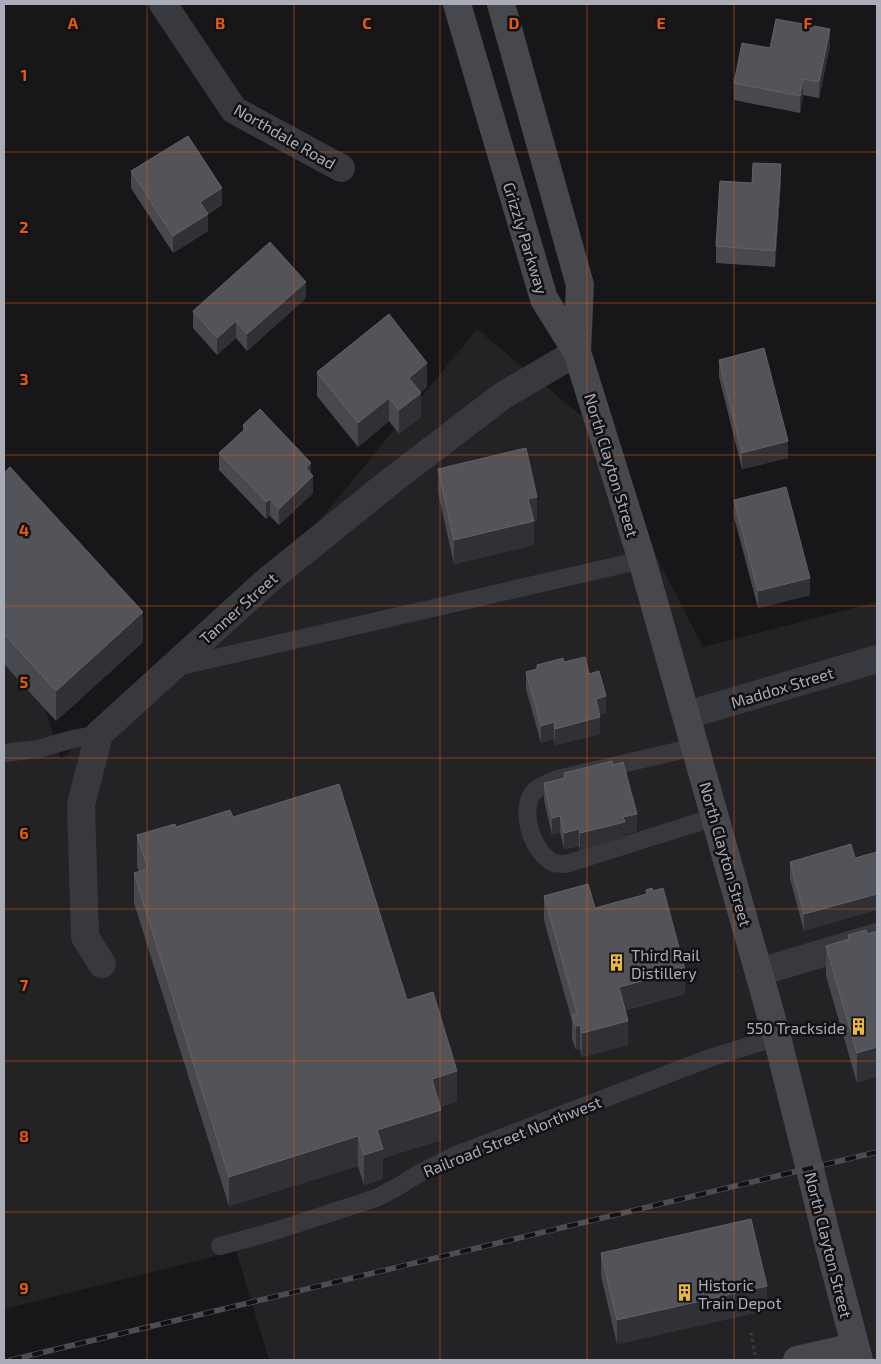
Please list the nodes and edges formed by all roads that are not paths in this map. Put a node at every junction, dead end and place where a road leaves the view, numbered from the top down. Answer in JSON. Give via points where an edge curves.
{"nodes":[{"id":1,"x":163,"y":4,"type":"edge"},
{"id":2,"x":457,"y":4,"type":"edge"},
{"id":3,"x":501,"y":4,"type":"edge"},
{"id":4,"x":341,"y":168,"type":"dead end"},
{"id":5,"x":576,"y":352,"type":"junction"},
{"id":6,"x":642,"y":560,"type":"junction"},
{"id":7,"x":877,"y":659,"type":"edge"},
{"id":8,"x":171,"y":668,"type":"junction"},
{"id":9,"x":686,"y":715,"type":"junction"},
{"id":10,"x":99,"y":734,"type":"junction"},
{"id":11,"x":695,"y":747,"type":"junction"},
{"id":12,"x":4,"y":753,"type":"edge"},
{"id":13,"x":715,"y":817,"type":"junction"},
{"id":14,"x":877,"y":937,"type":"edge"},
{"id":15,"x":102,"y":964,"type":"dead end"},
{"id":16,"x":759,"y":972,"type":"junction"},
{"id":17,"x":777,"y":1036,"type":"junction"},
{"id":18,"x":220,"y":1246,"type":"dead end"},
{"id":19,"x":857,"y":1354,"type":"edge"},
{"id":20,"x":797,"y":1360,"type":"edge"}],
"edges":[{"from":1,"to":4,"type":"street","name":"Northdale Road","via":[[234,110]]},
{"from":2,"to":5,"type":"street","name":"Grizzly Parkway","via":[[544,299]]},
{"from":3,"to":5,"type":"street","via":[[580,286]]},
{"from":5,"to":6,"type":"street","name":"North Clayton Street"},
{"from":5,"to":8,"type":"street","name":"Tanner Street","via":[[502,396],[391,481],[267,582]]},
{"from":6,"to":8,"type":"lane"},
{"from":6,"to":9,"type":"street","name":"North Clayton Street"},
{"from":7,"to":9,"type":"street","name":"Maddox Street"},
{"from":8,"to":10,"type":"street","name":"Tanner Street"},
{"from":9,"to":11,"type":"street","name":"North Clayton Street"},
{"from":10,"to":12,"type":"lane","via":[[38,749]]},
{"from":10,"to":15,"type":"street","via":[[82,805],[85,937]]},
{"from":11,"to":13,"type":"street","name":"North Clayton Street"},
{"from":11,"to":13,"type":"lane","via":[[541,786],[532,794],[528,829],[544,856],[554,863],[566,864]]},
{"from":13,"to":16,"type":"street","name":"North Clayton Street"},
{"from":14,"to":16,"type":"street"},
{"from":16,"to":17,"type":"street","name":"North Clayton Street"},
{"from":17,"to":18,"type":"lane","name":"Railroad Street Northwest","via":[[710,1058],[456,1156],[376,1198]]},
{"from":17,"to":19,"type":"street","name":"North Clayton Street"},
{"from":19,"to":20,"type":"street"}]}
